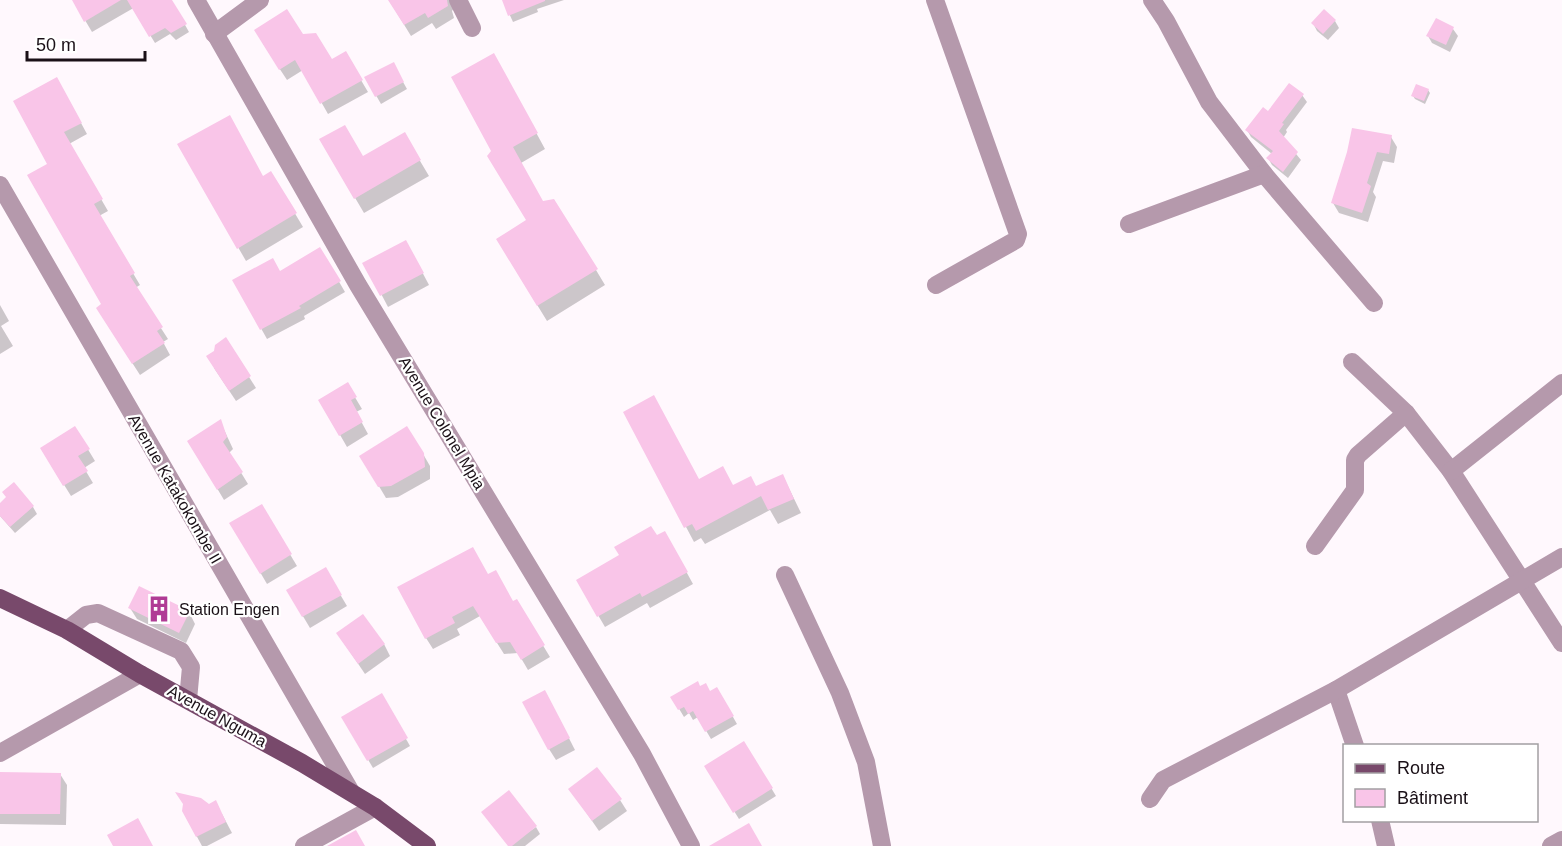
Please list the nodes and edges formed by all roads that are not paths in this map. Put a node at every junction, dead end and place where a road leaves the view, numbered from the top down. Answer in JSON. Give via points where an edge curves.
{"nodes":[{"id":1,"x":196,"y":0,"type":"edge"},
{"id":2,"x":260,"y":0,"type":"edge"},
{"id":3,"x":458,"y":0,"type":"edge"},
{"id":4,"x":935,"y":0,"type":"edge"},
{"id":5,"x":1152,"y":0,"type":"edge"},
{"id":6,"x":472,"y":28,"type":"dead end"},
{"id":7,"x":214,"y":34,"type":"junction"},
{"id":8,"x":1264,"y":174,"type":"junction"},
{"id":9,"x":0,"y":185,"type":"edge"},
{"id":10,"x":1129,"y":224,"type":"dead end"},
{"id":11,"x":936,"y":285,"type":"dead end"},
{"id":12,"x":1374,"y":303,"type":"dead end"},
{"id":13,"x":1352,"y":362,"type":"dead end"},
{"id":14,"x":1562,"y":383,"type":"edge"},
{"id":15,"x":1406,"y":413,"type":"junction"},
{"id":16,"x":1451,"y":471,"type":"junction"},
{"id":17,"x":1315,"y":546,"type":"dead end"},
{"id":18,"x":1562,"y":557,"type":"edge"},
{"id":19,"x":785,"y":575,"type":"dead end"},
{"id":20,"x":1521,"y":580,"type":"junction"},
{"id":21,"x":0,"y":598,"type":"edge"},
{"id":22,"x":67,"y":630,"type":"junction"},
{"id":23,"x":1562,"y":643,"type":"edge"},
{"id":24,"x":140,"y":674,"type":"junction"},
{"id":25,"x":1336,"y":690,"type":"junction"},
{"id":26,"x":188,"y":700,"type":"junction"},
{"id":27,"x":1354,"y":744,"type":"edge"},
{"id":28,"x":0,"y":753,"type":"edge"},
{"id":29,"x":351,"y":792,"type":"junction"},
{"id":30,"x":1150,"y":799,"type":"dead end"},
{"id":31,"x":375,"y":807,"type":"junction"},
{"id":32,"x":1380,"y":822,"type":"edge"},
{"id":33,"x":1562,"y":840,"type":"edge"},
{"id":34,"x":304,"y":846,"type":"edge"},
{"id":35,"x":427,"y":846,"type":"edge"},
{"id":36,"x":691,"y":846,"type":"edge"},
{"id":37,"x":882,"y":846,"type":"edge"},
{"id":38,"x":1386,"y":846,"type":"edge"},
{"id":39,"x":1551,"y":846,"type":"edge"}],
"edges":[{"from":1,"to":7,"type":"street","name":"Avenue Colonel Mpia"},
{"from":2,"to":7,"type":"street"},
{"from":3,"to":6,"type":"street"},
{"from":4,"to":11,"type":"street","via":[[1018,234],[1016,240]]},
{"from":5,"to":8,"type":"street","via":[[1209,102]]},
{"from":7,"to":36,"type":"street","name":"Avenue Colonel Mpia","via":[[358,285],[642,754]]},
{"from":8,"to":10,"type":"street"},
{"from":8,"to":12,"type":"street"},
{"from":9,"to":29,"type":"street","name":"Avenue Katakokombe II"},
{"from":13,"to":15,"type":"street"},
{"from":14,"to":16,"type":"street"},
{"from":15,"to":16,"type":"street"},
{"from":15,"to":17,"type":"street","via":[[1355,460],[1355,490]]},
{"from":16,"to":20,"type":"street"},
{"from":18,"to":20,"type":"street"},
{"from":19,"to":37,"type":"street","via":[[840,693],[866,762]]},
{"from":20,"to":23,"type":"street"},
{"from":20,"to":25,"type":"street"},
{"from":21,"to":22,"type":"main road","name":"Avenue Nguma"},
{"from":22,"to":24,"type":"main road","name":"Avenue Nguma"},
{"from":22,"to":26,"type":"street","via":[[86,615],[98,613],[181,651],[191,668]]},
{"from":24,"to":26,"type":"main road","name":"Avenue Nguma"},
{"from":24,"to":28,"type":"street"},
{"from":25,"to":27,"type":"street"},
{"from":25,"to":30,"type":"street","via":[[1164,780]]},
{"from":26,"to":29,"type":"main road","name":"Avenue Nguma"},
{"from":29,"to":31,"type":"main road","name":"Avenue Nguma"},
{"from":31,"to":34,"type":"street"},
{"from":31,"to":35,"type":"main road","name":"Avenue Nguma"},
{"from":32,"to":38,"type":"street"},
{"from":33,"to":39,"type":"street"}]}
